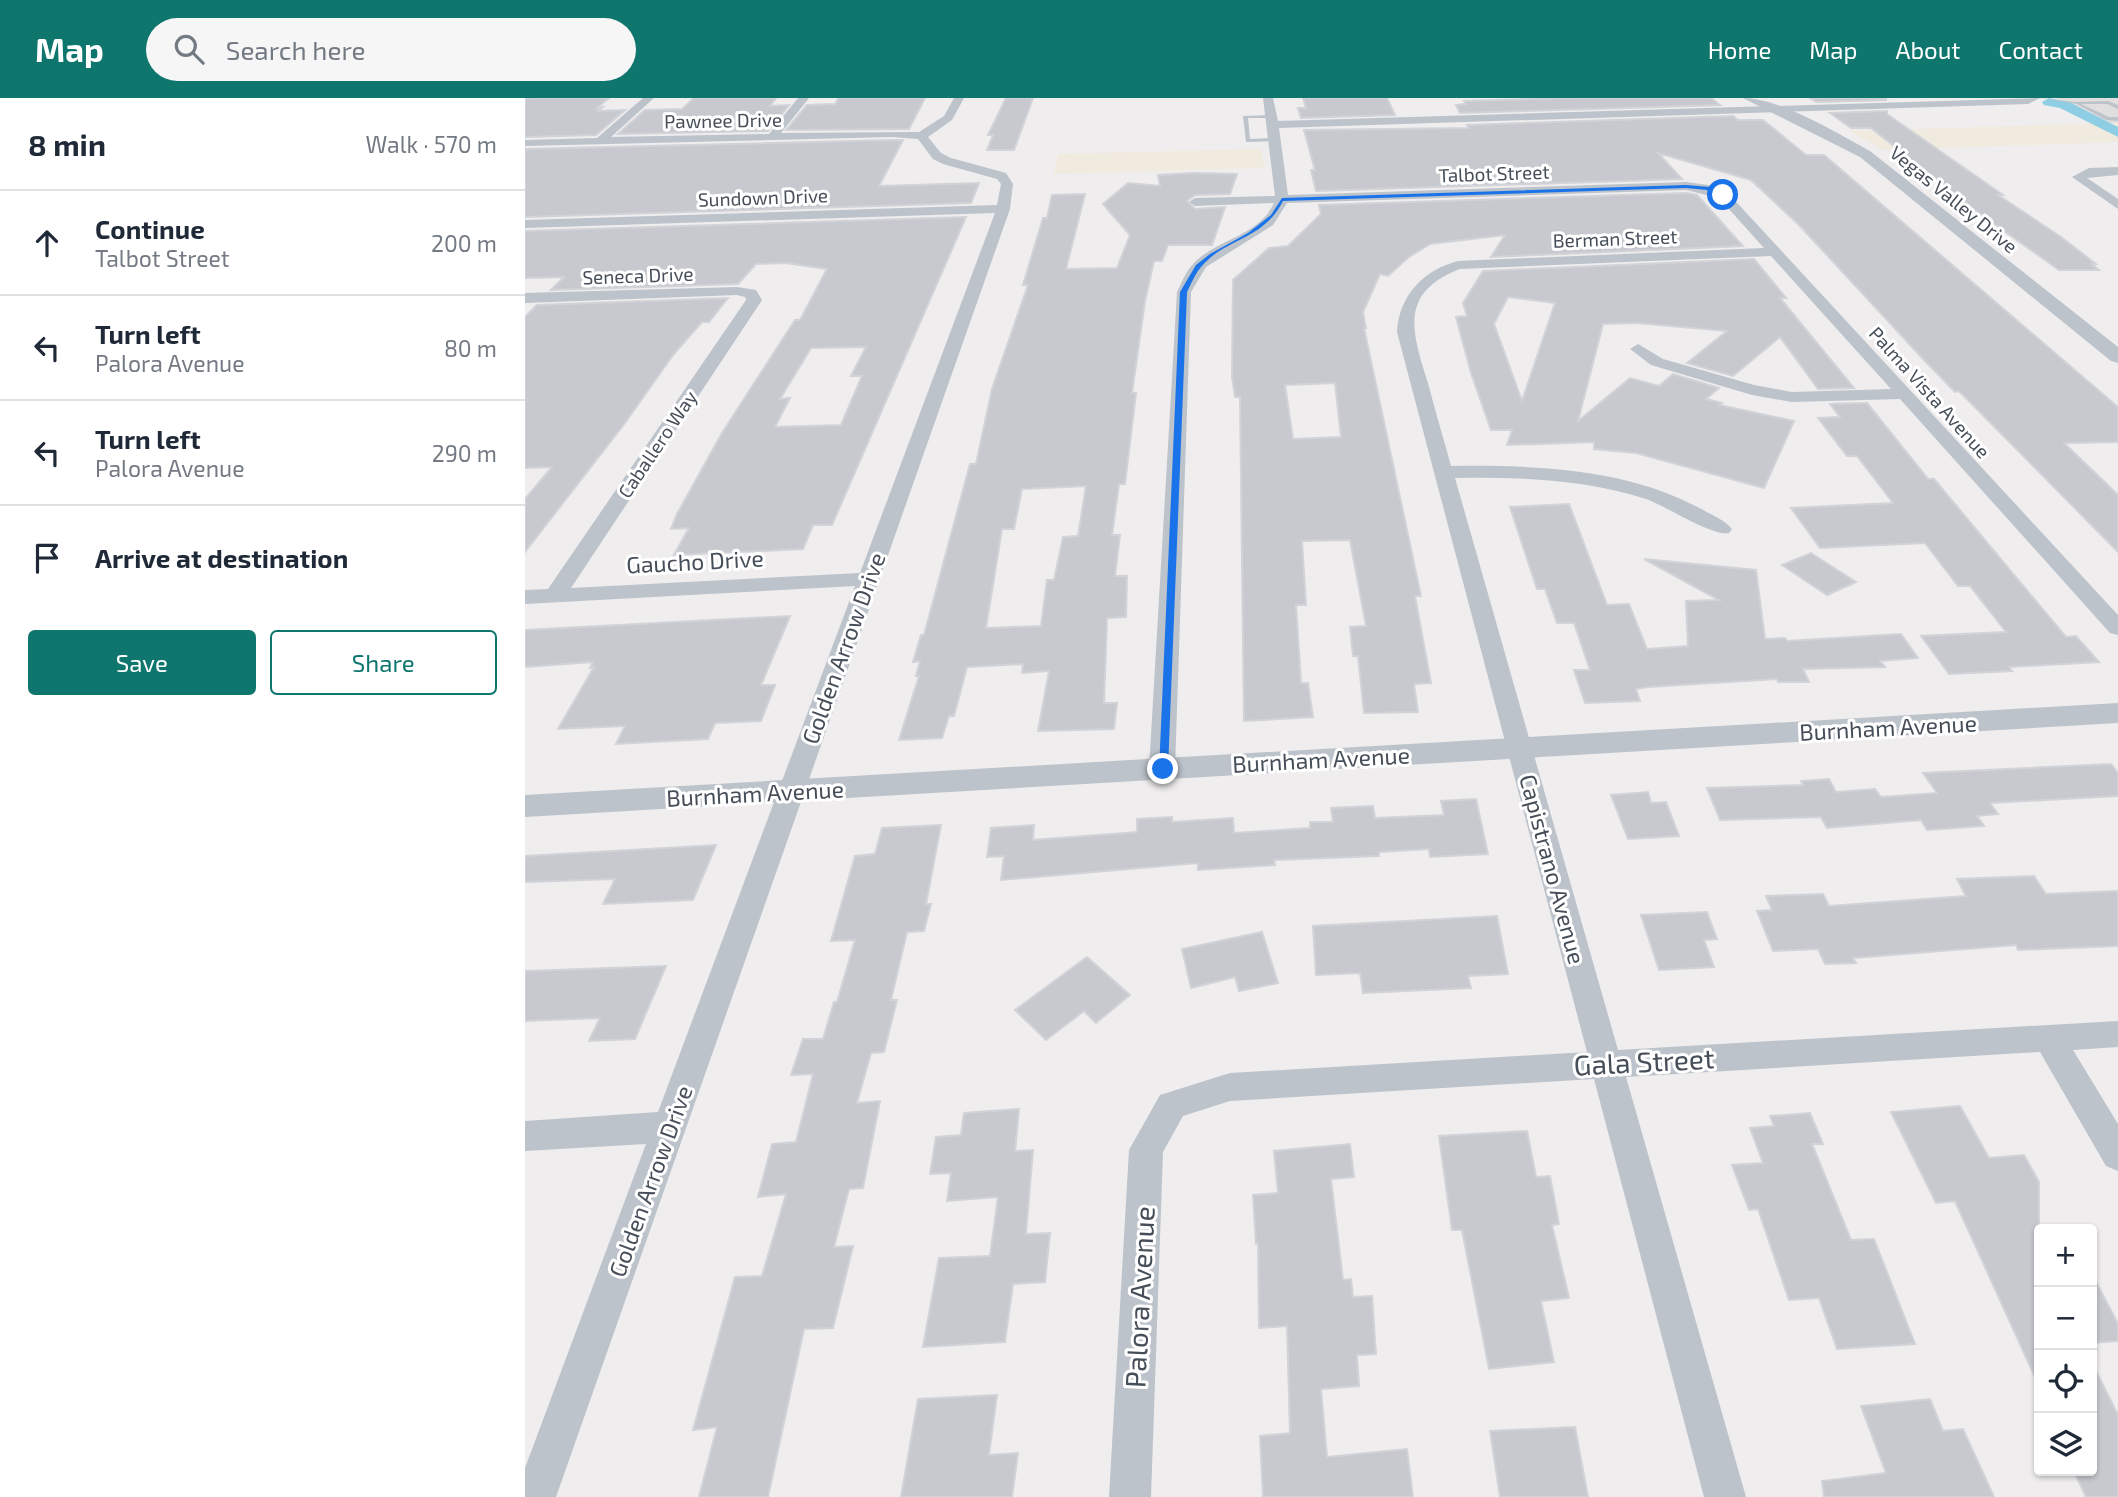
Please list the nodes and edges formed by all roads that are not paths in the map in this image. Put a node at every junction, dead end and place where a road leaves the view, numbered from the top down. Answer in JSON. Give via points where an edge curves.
{"nodes":[{"id":1,"x":649,"y":98,"type":"edge"},
{"id":2,"x":804,"y":98,"type":"edge"},
{"id":3,"x":959,"y":98,"type":"edge"},
{"id":4,"x":1749,"y":98,"type":"edge"},
{"id":5,"x":1884,"y":98,"type":"edge"},
{"id":6,"x":2036,"y":99,"type":"edge"},
{"id":7,"x":2075,"y":103,"type":"junction"},
{"id":8,"x":1896,"y":106,"type":"junction"},
{"id":9,"x":2118,"y":107,"type":"edge"},
{"id":10,"x":1774,"y":109,"type":"junction"},
{"id":11,"x":2118,"y":119,"type":"edge"},
{"id":12,"x":1271,"y":120,"type":"edge"},
{"id":13,"x":773,"y":136,"type":"junction"},
{"id":14,"x":921,"y":136,"type":"junction"},
{"id":15,"x":600,"y":141,"type":"junction"},
{"id":16,"x":525,"y":143,"type":"edge"},
{"id":17,"x":2118,"y":171,"type":"edge"},
{"id":18,"x":1708,"y":189,"type":"joint"},
{"id":19,"x":1282,"y":200,"type":"junction"},
{"id":20,"x":1195,"y":202,"type":"dead end"},
{"id":21,"x":2118,"y":205,"type":"edge"},
{"id":22,"x":1003,"y":209,"type":"junction"},
{"id":23,"x":525,"y":224,"type":"edge"},
{"id":24,"x":1773,"y":251,"type":"junction"},
{"id":25,"x":1458,"y":265,"type":"joint"},
{"id":26,"x":751,"y":293,"type":"joint"},
{"id":27,"x":525,"y":298,"type":"edge"},
{"id":28,"x":1638,"y":349,"type":"dead end"},
{"id":29,"x":2118,"y":356,"type":"edge"},
{"id":30,"x":1904,"y":394,"type":"junction"},
{"id":31,"x":1444,"y":472,"type":"junction"},
{"id":32,"x":1722,"y":529,"type":"dead end"},
{"id":33,"x":868,"y":579,"type":"junction"},
{"id":34,"x":556,"y":594,"type":"junction"},
{"id":35,"x":525,"y":597,"type":"edge"},
{"id":36,"x":2118,"y":628,"type":"edge"},
{"id":37,"x":2118,"y":713,"type":"edge"},
{"id":38,"x":1519,"y":748,"type":"junction"},
{"id":39,"x":1163,"y":769,"type":"junction"},
{"id":40,"x":791,"y":790,"type":"junction"},
{"id":41,"x":525,"y":806,"type":"edge"},
{"id":42,"x":2118,"y":1034,"type":"edge"},
{"id":43,"x":2049,"y":1038,"type":"junction"},
{"id":44,"x":1606,"y":1063,"type":"junction"},
{"id":45,"x":1172,"y":1105,"type":"joint"},
{"id":46,"x":670,"y":1127,"type":"junction"},
{"id":47,"x":525,"y":1136,"type":"edge"},
{"id":48,"x":2118,"y":1155,"type":"edge"},
{"id":49,"x":535,"y":1497,"type":"edge"},
{"id":50,"x":1131,"y":1497,"type":"edge"},
{"id":51,"x":1725,"y":1497,"type":"edge"}],
"edges":[{"from":1,"to":15,"type":"street"},
{"from":2,"to":13,"type":"street"},
{"from":3,"to":14,"type":"street","via":[[948,118]]},
{"from":4,"to":10,"type":"street","name":"Vegas Valley Drive"},
{"from":5,"to":8,"type":"street"},
{"from":6,"to":7,"type":"lane"},
{"from":6,"to":8,"type":"street"},
{"from":7,"to":9,"type":"lane","via":[[2108,102]]},
{"from":7,"to":11,"type":"lane"},
{"from":8,"to":10,"type":"street"},
{"from":10,"to":12,"type":"street"},
{"from":10,"to":29,"type":"street","name":"Vegas Valley Drive","via":[[1865,154]]},
{"from":12,"to":12,"type":"lane","via":[[1245,117],[1248,141]]},
{"from":12,"to":19,"type":"street"},
{"from":13,"to":14,"type":"street","name":"Pawnee Drive"},
{"from":13,"to":15,"type":"street","name":"Pawnee Drive"},
{"from":14,"to":22,"type":"street","name":"Golden Arrow Drive","via":[[947,161],[1002,176],[1007,184]]},
{"from":15,"to":16,"type":"street","name":"Pawnee Drive"},
{"from":17,"to":21,"type":"street","via":[[2078,175]]},
{"from":18,"to":19,"type":"street","name":"Talbot Street"},
{"from":18,"to":24,"type":"street","name":"Palma Vista Avenue","via":[[1723,195]]},
{"from":19,"to":20,"type":"street","name":"Talbot Street"},
{"from":19,"to":39,"type":"street","via":[[1266,222],[1198,266],[1184,292]]},
{"from":22,"to":23,"type":"street","name":"Sundown Drive"},
{"from":22,"to":33,"type":"street","name":"Golden Arrow Drive"},
{"from":24,"to":25,"type":"street","name":"Berman Street"},
{"from":24,"to":30,"type":"street","name":"Palma Vista Avenue"},
{"from":25,"to":31,"type":"street","name":"Capistrano Avenue","via":[[1430,278],[1404,316]]},
{"from":26,"to":27,"type":"street","name":"Seneca Drive"},
{"from":26,"to":34,"type":"street","name":"Caballero Way","via":[[754,300]]},
{"from":28,"to":30,"type":"street","via":[[1657,362],[1792,397]]},
{"from":30,"to":36,"type":"street","name":"Palma Vista Avenue"},
{"from":31,"to":32,"type":"street","via":[[1515,471],[1593,478],[1692,510]]},
{"from":31,"to":38,"type":"street","name":"Capistrano Avenue"},
{"from":33,"to":34,"type":"street","name":"Gaucho Drive"},
{"from":33,"to":40,"type":"street","name":"Golden Arrow Drive"},
{"from":34,"to":35,"type":"street","name":"Gaucho Drive"},
{"from":37,"to":38,"type":"street","name":"Burnham Avenue"},
{"from":38,"to":39,"type":"street","name":"Burnham Avenue"},
{"from":38,"to":44,"type":"street","name":"Capistrano Avenue"},
{"from":39,"to":40,"type":"street","name":"Burnham Avenue"},
{"from":40,"to":41,"type":"street","name":"Burnham Avenue"},
{"from":40,"to":46,"type":"street","name":"Golden Arrow Drive"},
{"from":42,"to":43,"type":"street","name":"Gala Street"},
{"from":43,"to":44,"type":"street","name":"Gala Street"},
{"from":43,"to":48,"type":"street"},
{"from":44,"to":45,"type":"street","name":"Gala Street","via":[[1230,1087]]},
{"from":44,"to":51,"type":"street","name":"Capistrano Avenue"},
{"from":45,"to":50,"type":"street","name":"Palora Avenue","via":[[1146,1150]]},
{"from":46,"to":47,"type":"street"},
{"from":46,"to":49,"type":"street","name":"Golden Arrow Drive"}]}
